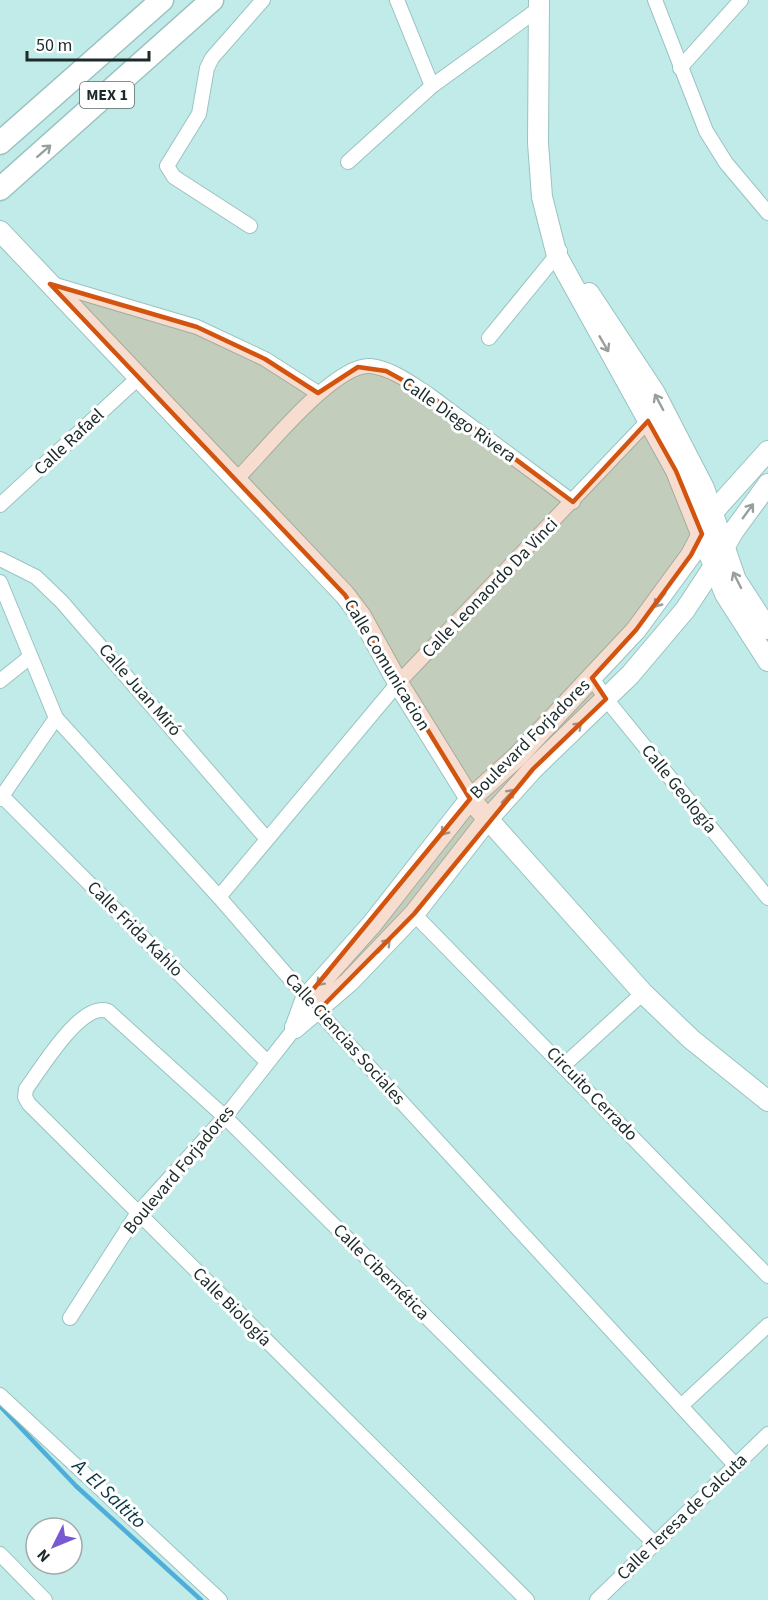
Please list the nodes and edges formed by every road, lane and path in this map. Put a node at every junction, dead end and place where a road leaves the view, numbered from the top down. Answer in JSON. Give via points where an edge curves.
{"nodes":[{"id":1,"x":162,"y":0,"type":"edge"},
{"id":2,"x":212,"y":0,"type":"edge"},
{"id":3,"x":263,"y":0,"type":"edge"},
{"id":4,"x":397,"y":0,"type":"edge"},
{"id":5,"x":655,"y":0,"type":"edge"},
{"id":6,"x":741,"y":0,"type":"edge"},
{"id":7,"x":538,"y":5,"type":"edge"},
{"id":8,"x":680,"y":68,"type":"junction"},
{"id":9,"x":432,"y":86,"type":"junction"},
{"id":10,"x":0,"y":142,"type":"edge"},
{"id":11,"x":348,"y":162,"type":"dead end"},
{"id":12,"x":0,"y":189,"type":"edge"},
{"id":13,"x":768,"y":213,"type":"edge"},
{"id":14,"x":250,"y":226,"type":"dead end"},
{"id":15,"x":0,"y":231,"type":"edge"},
{"id":16,"x":559,"y":253,"type":"junction"},
{"id":17,"x":50,"y":284,"type":"junction"},
{"id":18,"x":489,"y":339,"type":"dead end"},
{"id":19,"x":137,"y":379,"type":"junction"},
{"id":20,"x":318,"y":393,"type":"junction"},
{"id":21,"x":648,"y":421,"type":"junction"},
{"id":22,"x":768,"y":452,"type":"edge"},
{"id":23,"x":236,"y":480,"type":"junction"},
{"id":24,"x":768,"y":484,"type":"edge"},
{"id":25,"x":573,"y":502,"type":"junction"},
{"id":26,"x":0,"y":505,"type":"edge"},
{"id":27,"x":714,"y":512,"type":"junction"},
{"id":28,"x":702,"y":534,"type":"junction"},
{"id":29,"x":725,"y":548,"type":"junction"},
{"id":30,"x":0,"y":559,"type":"edge"},
{"id":31,"x":714,"y":566,"type":"junction"},
{"id":32,"x":0,"y":582,"type":"edge"},
{"id":33,"x":768,"y":629,"type":"edge"},
{"id":34,"x":30,"y":657,"type":"junction"},
{"id":35,"x":768,"y":661,"type":"edge"},
{"id":36,"x":592,"y":678,"type":"junction"},
{"id":37,"x":0,"y":681,"type":"edge"},
{"id":38,"x":398,"y":683,"type":"junction"},
{"id":39,"x":606,"y":699,"type":"junction"},
{"id":40,"x":56,"y":718,"type":"junction"},
{"id":41,"x":1,"y":797,"type":"edge"},
{"id":42,"x":470,"y":799,"type":"junction"},
{"id":43,"x":488,"y":819,"type":"junction"},
{"id":44,"x":266,"y":838,"type":"junction"},
{"id":45,"x":219,"y":897,"type":"junction"},
{"id":46,"x":768,"y":898,"type":"edge"},
{"id":47,"x":414,"y":914,"type":"junction"},
{"id":48,"x":643,"y":993,"type":"junction"},
{"id":49,"x":312,"y":1004,"type":"junction"},
{"id":50,"x":102,"y":1008,"type":"joint"},
{"id":51,"x":295,"y":1028,"type":"joint"},
{"id":52,"x":267,"y":1062,"type":"junction"},
{"id":53,"x":564,"y":1065,"type":"junction"},
{"id":54,"x":768,"y":1101,"type":"edge"},
{"id":55,"x":225,"y":1117,"type":"junction"},
{"id":56,"x":137,"y":1214,"type":"junction"},
{"id":57,"x":768,"y":1276,"type":"edge"},
{"id":58,"x":70,"y":1318,"type":"dead end"},
{"id":59,"x":768,"y":1325,"type":"edge"},
{"id":60,"x":0,"y":1395,"type":"edge"},
{"id":61,"x":681,"y":1406,"type":"junction"},
{"id":62,"x":768,"y":1434,"type":"edge"},
{"id":63,"x":736,"y":1466,"type":"junction"},
{"id":64,"x":654,"y":1543,"type":"junction"},
{"id":65,"x":0,"y":1554,"type":"edge"},
{"id":66,"x":45,"y":1600,"type":"edge"},
{"id":67,"x":220,"y":1600,"type":"edge"},
{"id":68,"x":527,"y":1600,"type":"edge"},
{"id":69,"x":597,"y":1600,"type":"edge"}],
"edges":[{"from":1,"to":10,"type":"main road","number":"MEX 1"},
{"from":12,"to":2,"type":"main road","number":"MEX 1","one_way":true},
{"from":3,"to":14,"type":"street","via":[[212,57],[199,114],[167,166],[174,177]]},
{"from":4,"to":9,"type":"street"},
{"from":5,"to":8,"type":"street"},
{"from":6,"to":8,"type":"street"},
{"from":7,"to":9,"type":"street"},
{"from":7,"to":16,"type":"street","via":[[538,143],[548,227]]},
{"from":8,"to":13,"type":"street","via":[[706,131],[726,163]]},
{"from":9,"to":11,"type":"street"},
{"from":15,"to":17,"type":"street","name":"Calle Comunicacion"},
{"from":16,"to":18,"type":"street"},
{"from":16,"to":21,"type":"street","one_way":true},
{"from":27,"to":16,"type":"street","one_way":true,"via":[[655,393]]},
{"from":17,"to":19,"type":"street","name":"Calle Comunicacion"},
{"from":17,"to":20,"type":"street","via":[[197,327],[257,355]]},
{"from":19,"to":23,"type":"street","name":"Calle Comunicacion"},
{"from":19,"to":26,"type":"street","name":"Calle Rafael"},
{"from":20,"to":23,"type":"street","name":"Calle Diego Rivera"},
{"from":20,"to":25,"type":"street","name":"Calle Diego Rivera","via":[[358,367],[386,371],[428,394]]},
{"from":21,"to":25,"type":"street","name":"Calle Leonaordo Da Vinci"},
{"from":21,"to":28,"type":"street","via":[[676,471]]},
{"from":22,"to":27,"type":"street","name":"Boulevard Forjadores"},
{"from":23,"to":38,"type":"street","name":"Calle Comunicacion","via":[[345,595]]},
{"from":29,"to":24,"type":"street","name":"Boulevard Forjadores","one_way":true},
{"from":25,"to":38,"type":"street","name":"Calle Leonaordo Da Vinci"},
{"from":27,"to":28,"type":"street","name":"Boulevard Forjadores"},
{"from":27,"to":29,"type":"street"},
{"from":28,"to":31,"type":"street"},
{"from":28,"to":36,"type":"street","name":"Boulevard Forjadores","one_way":true,"via":[[660,600]]},
{"from":29,"to":31,"type":"street","name":"Boulevard Forjadores"},
{"from":33,"to":29,"type":"street","one_way":true,"via":[[736,580]]},
{"from":30,"to":44,"type":"street","name":"Calle Juan Miró","via":[[36,577],[62,602]]},
{"from":31,"to":35,"type":"street","via":[[725,594]]},
{"from":31,"to":39,"type":"street","name":"Boulevard Forjadores","via":[[685,610]]},
{"from":32,"to":34,"type":"street","name":"Calle Ciencias Sociales"},
{"from":34,"to":37,"type":"street"},
{"from":34,"to":40,"type":"street","name":"Calle Ciencias Sociales"},
{"from":36,"to":39,"type":"street","name":"Calle Geología"},
{"from":36,"to":42,"type":"street","name":"Boulevard Forjadores","via":[[517,757]]},
{"from":38,"to":42,"type":"street","name":"Calle Comunicacion"},
{"from":38,"to":44,"type":"street","name":"Calle Leonaordo Da Vinci"},
{"from":43,"to":39,"type":"street","name":"Boulevard Forjadores","one_way":true},
{"from":39,"to":46,"type":"street","name":"Calle Geología"},
{"from":40,"to":41,"type":"street"},
{"from":40,"to":45,"type":"street","name":"Calle Ciencias Sociales"},
{"from":41,"to":52,"type":"street","name":"Calle Frida Kahlo"},
{"from":42,"to":43,"type":"street","name":"Calle Comunicacion"},
{"from":42,"to":49,"type":"street","name":"Boulevard Forjadores","one_way":true},
{"from":43,"to":47,"type":"street","name":"Boulevard Forjadores"},
{"from":43,"to":48,"type":"street","name":"Calle Comunicacion"},
{"from":44,"to":45,"type":"street","name":"Calle Leonaordo Da Vinci"},
{"from":45,"to":49,"type":"street","name":"Calle Ciencias Sociales"},
{"from":49,"to":47,"type":"street","name":"Boulevard Forjadores","one_way":true,"via":[[350,982]]},
{"from":47,"to":53,"type":"street","name":"Circuito Cerrado"},
{"from":48,"to":53,"type":"street"},
{"from":48,"to":54,"type":"street","name":"Calle Comunicacion","via":[[691,1039]]},
{"from":49,"to":51,"type":"street","name":"Boulevard Forjadores"},
{"from":49,"to":61,"type":"street","name":"Calle Ciencias Sociales"},
{"from":50,"to":55,"type":"street","name":"Calle Cibernética"},
{"from":50,"to":56,"type":"street","name":"Calle Biología","via":[[89,1012],[65,1037],[26,1089],[25,1097]]},
{"from":51,"to":52,"type":"street","name":"Boulevard Forjadores"},
{"from":52,"to":55,"type":"street","name":"Boulevard Forjadores"},
{"from":53,"to":57,"type":"street","name":"Circuito Cerrado"},
{"from":55,"to":56,"type":"street","name":"Boulevard Forjadores"},
{"from":55,"to":64,"type":"street","name":"Calle Cibernética"},
{"from":56,"to":58,"type":"street","name":"Boulevard Forjadores"},
{"from":56,"to":68,"type":"street","name":"Calle Biología"},
{"from":59,"to":61,"type":"street"},
{"from":60,"to":67,"type":"street"},
{"from":61,"to":63,"type":"street","name":"Calle Ciencias Sociales"},
{"from":62,"to":63,"type":"street","name":"Calle Teresa de Calcuta"},
{"from":63,"to":64,"type":"street","name":"Calle Teresa de Calcuta"},
{"from":64,"to":69,"type":"street","name":"Calle Teresa de Calcuta"},
{"from":65,"to":66,"type":"street"}]}
